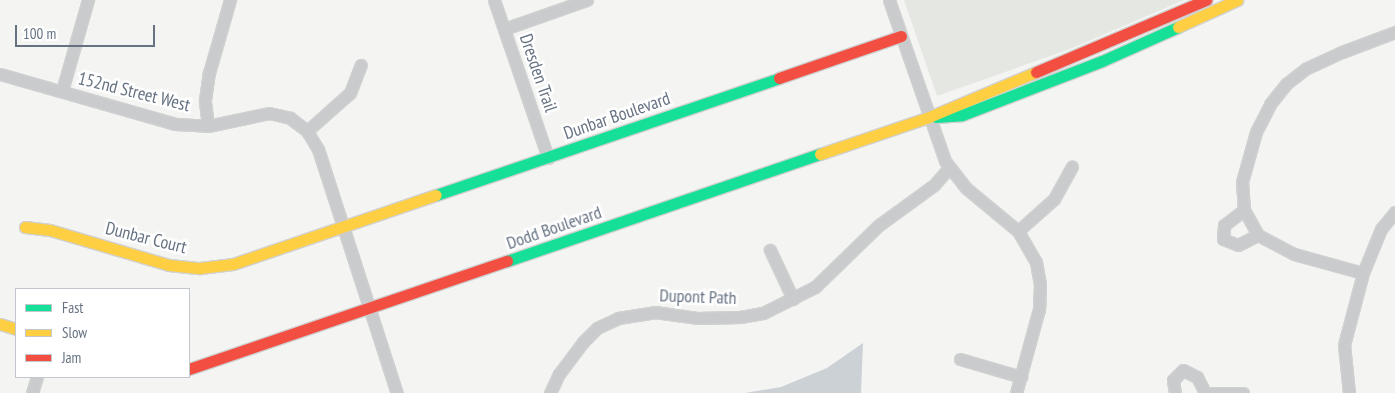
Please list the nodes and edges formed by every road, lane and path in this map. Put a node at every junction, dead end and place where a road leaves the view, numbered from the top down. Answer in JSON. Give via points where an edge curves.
{"nodes":[{"id":1,"x":88,"y":0,"type":"edge"},
{"id":2,"x":230,"y":0,"type":"edge"},
{"id":3,"x":494,"y":0,"type":"edge"},
{"id":4,"x":587,"y":0,"type":"edge"},
{"id":5,"x":889,"y":0,"type":"edge"},
{"id":6,"x":1206,"y":0,"type":"edge"},
{"id":7,"x":1237,"y":0,"type":"edge"},
{"id":8,"x":504,"y":29,"type":"junction"},
{"id":9,"x":1395,"y":32,"type":"edge"},
{"id":10,"x":901,"y":36,"type":"junction"},
{"id":11,"x":361,"y":65,"type":"dead end"},
{"id":12,"x":0,"y":74,"type":"edge"},
{"id":13,"x":62,"y":91,"type":"junction"},
{"id":14,"x":929,"y":117,"type":"junction"},
{"id":15,"x":208,"y":126,"type":"junction"},
{"id":16,"x":307,"y":131,"type":"junction"},
{"id":17,"x":548,"y":158,"type":"junction"},
{"id":18,"x":1072,"y":167,"type":"dead end"},
{"id":19,"x":949,"y":168,"type":"junction"},
{"id":20,"x":1244,"y":210,"type":"junction"},
{"id":21,"x":1395,"y":212,"type":"edge"},
{"id":22,"x":25,"y":227,"type":"dead end"},
{"id":23,"x":344,"y":228,"type":"junction"},
{"id":24,"x":1018,"y":231,"type":"junction"},
{"id":25,"x":1258,"y":235,"type":"junction"},
{"id":26,"x":770,"y":250,"type":"dead end"},
{"id":27,"x":1363,"y":273,"type":"junction"},
{"id":28,"x":793,"y":299,"type":"junction"},
{"id":29,"x":371,"y":309,"type":"junction"},
{"id":30,"x":0,"y":324,"type":"edge"},
{"id":31,"x":15,"y":329,"type":"edge"},
{"id":32,"x":960,"y":359,"type":"dead end"},
{"id":33,"x":190,"y":368,"type":"edge"},
{"id":34,"x":1020,"y":377,"type":"junction"},
{"id":35,"x":36,"y":378,"type":"edge"},
{"id":36,"x":32,"y":393,"type":"edge"},
{"id":37,"x":397,"y":393,"type":"edge"},
{"id":38,"x":550,"y":393,"type":"edge"},
{"id":39,"x":1016,"y":393,"type":"edge"},
{"id":40,"x":1175,"y":393,"type":"edge"},
{"id":41,"x":1205,"y":393,"type":"edge"},
{"id":42,"x":1210,"y":393,"type":"edge"},
{"id":43,"x":1243,"y":393,"type":"edge"},
{"id":44,"x":1347,"y":393,"type":"edge"}],
"edges":[{"from":1,"to":13,"type":"street"},
{"from":2,"to":15,"type":"street","via":[[209,73],[205,100]]},
{"from":3,"to":8,"type":"street","name":"Dresden Trail"},
{"from":4,"to":8,"type":"street"},
{"from":5,"to":10,"type":"street"},
{"from":6,"to":14,"type":"street"},
{"from":7,"to":14,"type":"street","via":[[1157,39],[997,102],[962,115]]},
{"from":8,"to":17,"type":"street","name":"Dresden Trail"},
{"from":9,"to":20,"type":"street","via":[[1305,69],[1286,84],[1270,104],[1249,154],[1242,182]]},
{"from":10,"to":14,"type":"street"},
{"from":10,"to":17,"type":"street","name":"Dunbar Boulevard"},
{"from":11,"to":16,"type":"street","via":[[350,93]]},
{"from":12,"to":13,"type":"street","name":"152nd Street West"},
{"from":13,"to":15,"type":"street","name":"152nd Street West","via":[[175,124]]},
{"from":14,"to":19,"type":"street"},
{"from":14,"to":29,"type":"street","name":"Dodd Boulevard"},
{"from":15,"to":16,"type":"street","name":"152nd Street West","via":[[269,113],[290,118]]},
{"from":16,"to":23,"type":"street","name":"152nd Street West","via":[[318,149]]},
{"from":17,"to":23,"type":"street","name":"Dunbar Boulevard"},
{"from":18,"to":24,"type":"street","via":[[1054,199]]},
{"from":19,"to":24,"type":"street","via":[[966,188]]},
{"from":19,"to":28,"type":"street","name":"Dupont Path","via":[[934,185],[858,245],[825,280]]},
{"from":20,"to":25,"type":"street"},
{"from":20,"to":25,"type":"street","via":[[1224,225],[1223,239],[1238,245]]},
{"from":21,"to":27,"type":"street","via":[[1381,229]]},
{"from":22,"to":23,"type":"street","name":"Dunbar Court","via":[[50,230],[169,265],[200,268],[233,264]]},
{"from":23,"to":29,"type":"street","name":"152nd Street West"},
{"from":24,"to":34,"type":"street","via":[[1036,262],[1041,296]]},
{"from":25,"to":27,"type":"street","via":[[1294,254]]},
{"from":26,"to":28,"type":"street"},
{"from":27,"to":44,"type":"street","via":[[1344,345]]},
{"from":28,"to":38,"type":"street","name":"Dupont Path","via":[[763,314],[740,317],[697,318],[655,312],[618,318],[597,328],[583,342],[558,374]]},
{"from":29,"to":33,"type":"street","name":"Dodd Boulevard"},
{"from":29,"to":37,"type":"street","name":"152nd Street West"},
{"from":30,"to":31,"type":"street"},
{"from":32,"to":34,"type":"street"},
{"from":34,"to":39,"type":"street"},
{"from":35,"to":36,"type":"street"},
{"from":40,"to":41,"type":"street","via":[[1173,380],[1183,370],[1197,377]]},
{"from":42,"to":43,"type":"street"}]}
